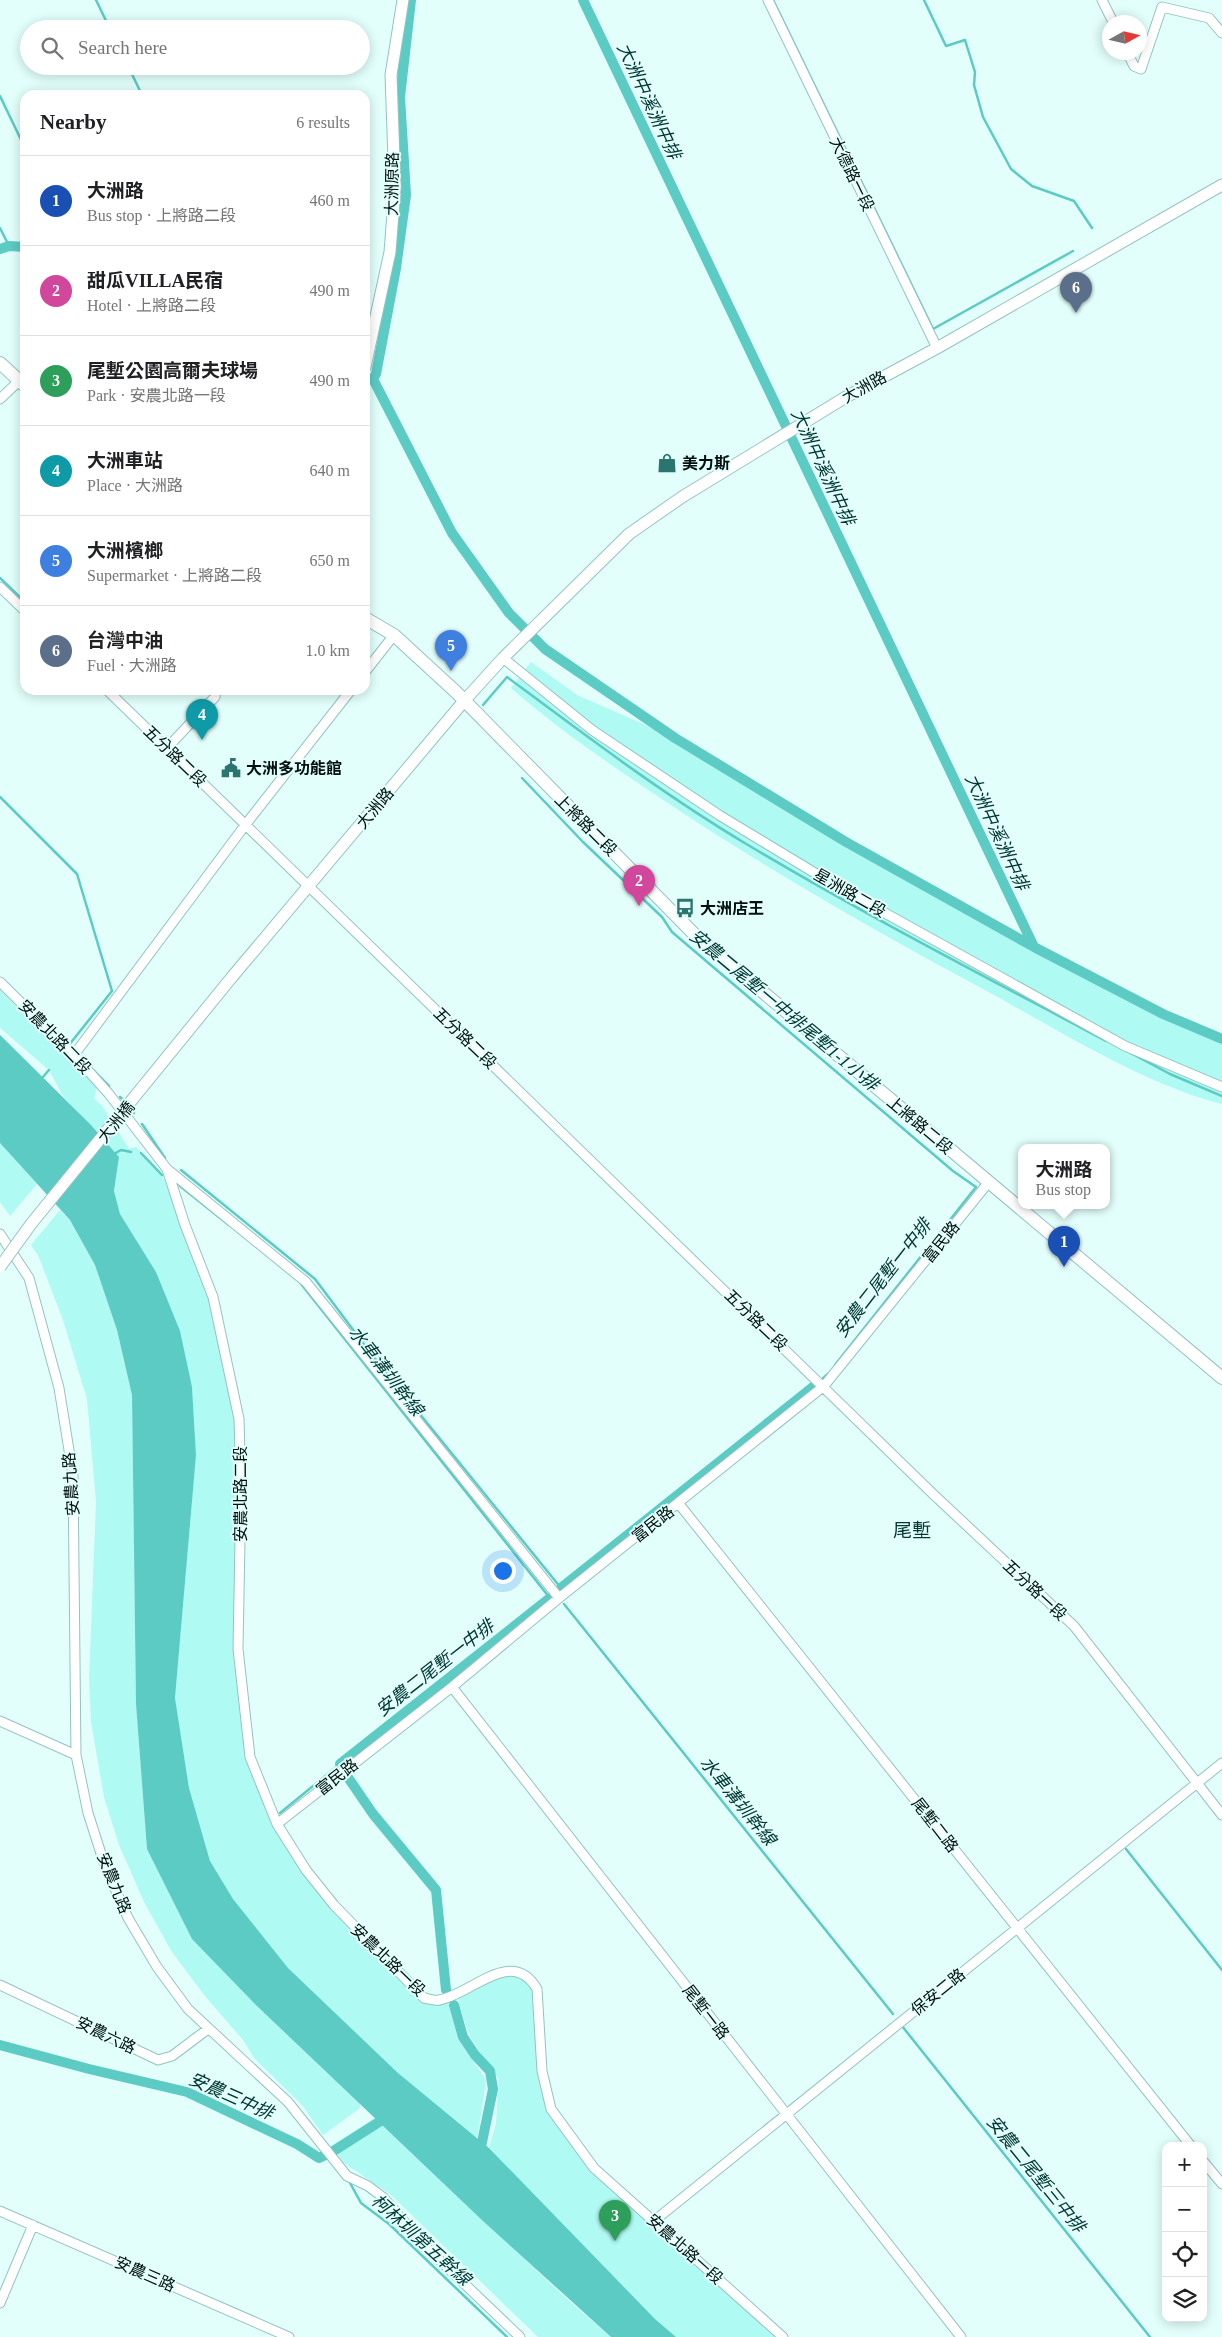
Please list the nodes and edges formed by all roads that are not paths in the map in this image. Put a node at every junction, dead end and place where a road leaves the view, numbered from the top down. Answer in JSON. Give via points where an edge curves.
{"nodes":[{"id":1,"x":403,"y":0,"type":"edge"},
{"id":2,"x":768,"y":0,"type":"edge"},
{"id":3,"x":1102,"y":0,"type":"edge"},
{"id":4,"x":1110,"y":15,"type":"edge"},
{"id":5,"x":1222,"y":33,"type":"edge"},
{"id":6,"x":1147,"y":51,"type":"edge"},
{"id":7,"x":1131,"y":60,"type":"edge"},
{"id":8,"x":1144,"y":60,"type":"edge"},
{"id":9,"x":1222,"y":185,"type":"edge"},
{"id":10,"x":370,"y":344,"type":"edge"},
{"id":11,"x":937,"y":348,"type":"junction"},
{"id":12,"x":0,"y":363,"type":"edge"},
{"id":13,"x":20,"y":382,"type":"edge"},
{"id":14,"x":20,"y":385,"type":"edge"},
{"id":15,"x":0,"y":399,"type":"edge"},
{"id":16,"x":0,"y":587,"type":"edge"},
{"id":17,"x":20,"y":606,"type":"edge"},
{"id":18,"x":370,"y":621,"type":"edge"},
{"id":19,"x":394,"y":635,"type":"junction"},
{"id":20,"x":503,"y":658,"type":"junction"},
{"id":21,"x":370,"y":666,"type":"edge"},
{"id":22,"x":112,"y":695,"type":"edge"},
{"id":23,"x":215,"y":695,"type":"edge"},
{"id":24,"x":347,"y":695,"type":"edge"},
{"id":25,"x":464,"y":701,"type":"junction"},
{"id":26,"x":167,"y":748,"type":"junction"},
{"id":27,"x":246,"y":824,"type":"junction"},
{"id":28,"x":309,"y":887,"type":"junction"},
{"id":29,"x":232,"y":977,"type":"joint"},
{"id":30,"x":0,"y":982,"type":"edge"},
{"id":31,"x":74,"y":1055,"type":"junction"},
{"id":32,"x":1222,"y":1087,"type":"edge"},
{"id":33,"x":168,"y":1169,"type":"junction"},
{"id":34,"x":988,"y":1183,"type":"junction"},
{"id":35,"x":1018,"y":1208,"type":"edge"},
{"id":36,"x":1019,"y":1209,"type":"edge"},
{"id":37,"x":0,"y":1234,"type":"edge"},
{"id":38,"x":0,"y":1267,"type":"edge"},
{"id":39,"x":1222,"y":1378,"type":"edge"},
{"id":40,"x":824,"y":1386,"type":"junction"},
{"id":41,"x":679,"y":1504,"type":"junction"},
{"id":42,"x":559,"y":1598,"type":"junction"},
{"id":43,"x":452,"y":1687,"type":"junction"},
{"id":44,"x":0,"y":1721,"type":"edge"},
{"id":45,"x":76,"y":1755,"type":"junction"},
{"id":46,"x":1222,"y":1764,"type":"edge"},
{"id":47,"x":1197,"y":1784,"type":"junction"},
{"id":48,"x":1222,"y":1815,"type":"edge"},
{"id":49,"x":277,"y":1824,"type":"junction"},
{"id":50,"x":1017,"y":1928,"type":"junction"},
{"id":51,"x":0,"y":1985,"type":"edge"},
{"id":52,"x":208,"y":2029,"type":"junction"},
{"id":53,"x":787,"y":2116,"type":"junction"},
{"id":54,"x":1188,"y":2142,"type":"edge"},
{"id":55,"x":1207,"y":2166,"type":"edge"},
{"id":56,"x":1222,"y":2184,"type":"edge"},
{"id":57,"x":0,"y":2211,"type":"edge"},
{"id":58,"x":654,"y":2221,"type":"junction"},
{"id":59,"x":34,"y":2225,"type":"junction"},
{"id":60,"x":0,"y":2302,"type":"edge"},
{"id":61,"x":289,"y":2337,"type":"edge"},
{"id":62,"x":520,"y":2337,"type":"edge"},
{"id":63,"x":783,"y":2337,"type":"edge"},
{"id":64,"x":961,"y":2337,"type":"edge"}],
"edges":[{"from":1,"to":10,"type":"street","name":"大洲原路","via":[[391,75],[395,188],[390,252]]},
{"from":2,"to":11,"type":"street","name":"大德路一段"},
{"from":3,"to":4,"type":"street"},
{"from":5,"to":6,"type":"street","via":[[1209,18],[1162,7]]},
{"from":7,"to":8,"type":"street","via":[[1141,69]]},
{"from":9,"to":11,"type":"street","name":"大洲路"},
{"from":11,"to":20,"type":"street","name":"大洲路","via":[[798,424],[629,534]]},
{"from":12,"to":13,"type":"main road"},
{"from":14,"to":15,"type":"street"},
{"from":16,"to":17,"type":"street"},
{"from":18,"to":19,"type":"main road","name":"上將路二段"},
{"from":19,"to":21,"type":"street"},
{"from":19,"to":25,"type":"main road","name":"上將路二段"},
{"from":20,"to":25,"type":"street","name":"大洲路"},
{"from":20,"to":32,"type":"street","name":"星洲路二段","via":[[592,730],[719,815],[838,887],[1124,1046]]},
{"from":22,"to":26,"type":"street","name":"五分路二段"},
{"from":23,"to":26,"type":"street"},
{"from":24,"to":27,"type":"street"},
{"from":25,"to":28,"type":"street","name":"大洲路"},
{"from":25,"to":34,"type":"main road","name":"上將路二段","via":[[694,935]]},
{"from":26,"to":27,"type":"street","name":"五分路二段"},
{"from":27,"to":28,"type":"street","name":"五分路二段"},
{"from":27,"to":31,"type":"street"},
{"from":28,"to":29,"type":"street","name":"大洲路"},
{"from":28,"to":40,"type":"street","name":"五分路二段"},
{"from":29,"to":38,"type":"street","name":"大洲橋","bridge":true,"via":[[31,1224]]},
{"from":30,"to":31,"type":"street","name":"安農北路二段"},
{"from":31,"to":33,"type":"street","name":"安農北路二段"},
{"from":33,"to":42,"type":"street","via":[[306,1282]]},
{"from":33,"to":49,"type":"street","name":"安農北路二段","via":[[212,1297],[238,1418],[241,1487],[238,1649],[250,1757]]},
{"from":34,"to":35,"type":"main road","name":"上將路二段"},
{"from":34,"to":40,"type":"street","name":"富民路"},
{"from":36,"to":39,"type":"main road","name":"上將路二段"},
{"from":37,"to":45,"type":"street","name":"安農九路","via":[[29,1278],[59,1388],[73,1475]]},
{"from":40,"to":41,"type":"street","name":"富民路"},
{"from":40,"to":47,"type":"street","name":"五分路一段","via":[[1074,1626]]},
{"from":41,"to":42,"type":"street","name":"富民路"},
{"from":41,"to":50,"type":"street","name":"尾塹二路"},
{"from":42,"to":43,"type":"street","name":"富民路"},
{"from":43,"to":49,"type":"street","name":"富民路"},
{"from":43,"to":53,"type":"street","name":"尾塹一路"},
{"from":44,"to":45,"type":"street"},
{"from":45,"to":52,"type":"street","name":"安農九路","via":[[104,1866],[128,1918],[157,1967],[188,2009]]},
{"from":46,"to":47,"type":"street","name":"保安二路"},
{"from":47,"to":48,"type":"street","name":"五分路一段"},
{"from":47,"to":50,"type":"street","name":"保安二路"},
{"from":49,"to":58,"type":"street","name":"安農北路一段","via":[[306,1870],[334,1905],[424,1998],[438,2000],[492,1975],[515,1970],[530,1978],[537,1989],[542,2071],[551,2109],[594,2168]]},
{"from":50,"to":53,"type":"street","name":"保安二路"},
{"from":50,"to":54,"type":"street","name":"尾塹二路"},
{"from":51,"to":52,"type":"street","name":"安農六路","via":[[158,2060],[172,2056]]},
{"from":52,"to":62,"type":"street","name":"安農九路","via":[[288,2102],[347,2176],[384,2198],[427,2248]]},
{"from":53,"to":58,"type":"street","name":"保安二路"},
{"from":53,"to":64,"type":"street","name":"尾塹一路"},
{"from":55,"to":56,"type":"street"},
{"from":57,"to":59,"type":"street","name":"安農三路"},
{"from":58,"to":63,"type":"street","name":"安農北路一段"},
{"from":59,"to":60,"type":"street"},
{"from":59,"to":61,"type":"street","name":"安農三路"}]}
